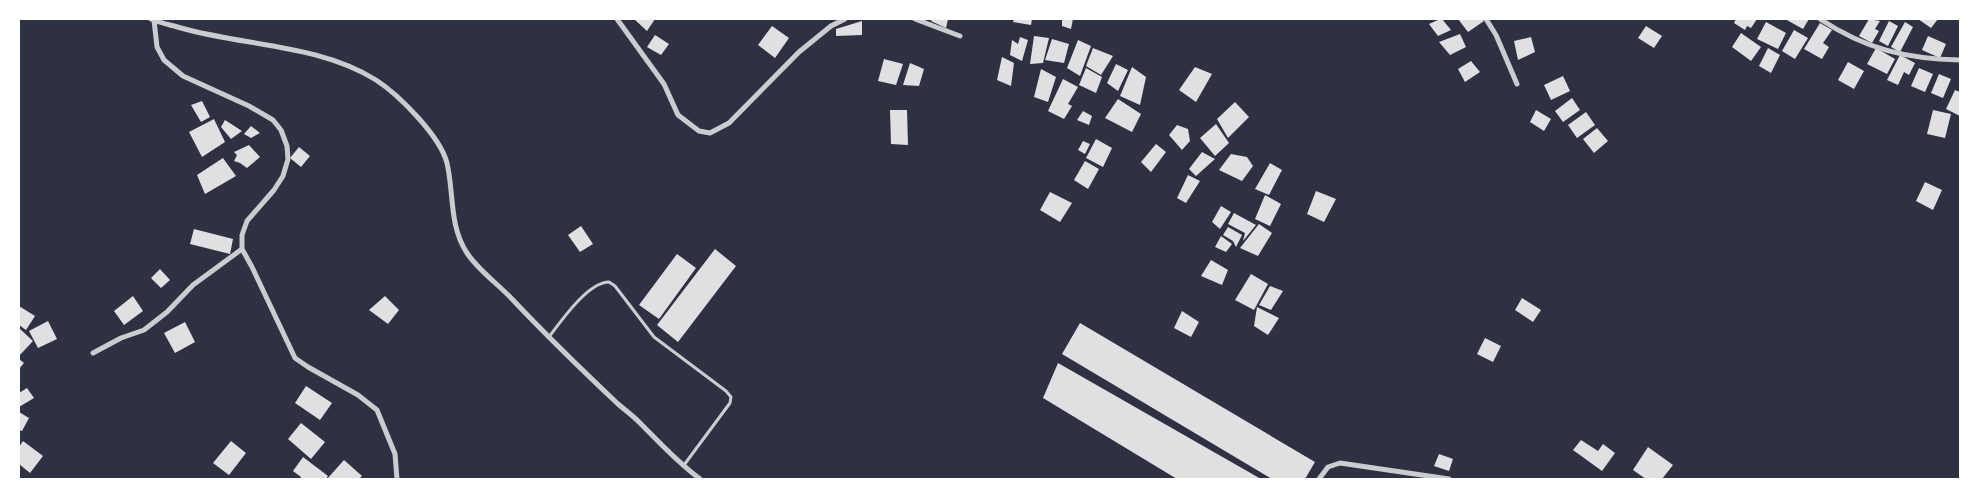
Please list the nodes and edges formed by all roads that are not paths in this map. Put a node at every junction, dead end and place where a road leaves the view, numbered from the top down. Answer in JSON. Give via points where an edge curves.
{"nodes":[{"id":1,"x":616,"y":19,"type":"edge"},
{"id":2,"x":845,"y":19,"type":"edge"},
{"id":3,"x":915,"y":19,"type":"edge"},
{"id":4,"x":1486,"y":19,"type":"edge"},
{"id":5,"x":1820,"y":19,"type":"edge"},
{"id":6,"x":153,"y":20,"type":"edge"},
{"id":7,"x":960,"y":36,"type":"dead end"},
{"id":8,"x":1960,"y":60,"type":"edge"},
{"id":9,"x":1517,"y":84,"type":"dead end"},
{"id":10,"x":242,"y":248,"type":"junction"},
{"id":11,"x":549,"y":337,"type":"junction"},
{"id":12,"x":94,"y":353,"type":"dead end"},
{"id":13,"x":683,"y":467,"type":"junction"},
{"id":14,"x":397,"y":479,"type":"edge"},
{"id":15,"x":700,"y":479,"type":"edge"},
{"id":16,"x":1319,"y":479,"type":"edge"},
{"id":17,"x":1450,"y":479,"type":"edge"}],
"edges":[{"from":1,"to":2,"type":"street","via":[[664,84],[678,115],[700,131],[710,133],[729,123],[799,52]]},
{"from":3,"to":7,"type":"street"},
{"from":4,"to":9,"type":"street"},
{"from":5,"to":8,"type":"street","via":[[1868,46],[1904,56]]},
{"from":6,"to":10,"type":"street","via":[[157,47],[164,60],[183,76],[250,106],[273,120],[281,130],[288,159],[283,176],[247,221]]},
{"from":6,"to":11,"type":"street","via":[[337,62],[375,80],[396,96],[416,115],[447,162],[459,238],[467,254]]},
{"from":10,"to":12,"type":"street","via":[[144,330]]},
{"from":10,"to":14,"type":"street","via":[[294,358],[378,410],[395,454]]},
{"from":11,"to":13,"type":"street"},
{"from":11,"to":13,"type":"lane","via":[[588,292],[598,284],[609,282],[654,337],[726,391],[731,397],[730,403]]},
{"from":13,"to":15,"type":"street"},
{"from":16,"to":17,"type":"street","via":[[1328,467],[1340,463]]}]}
